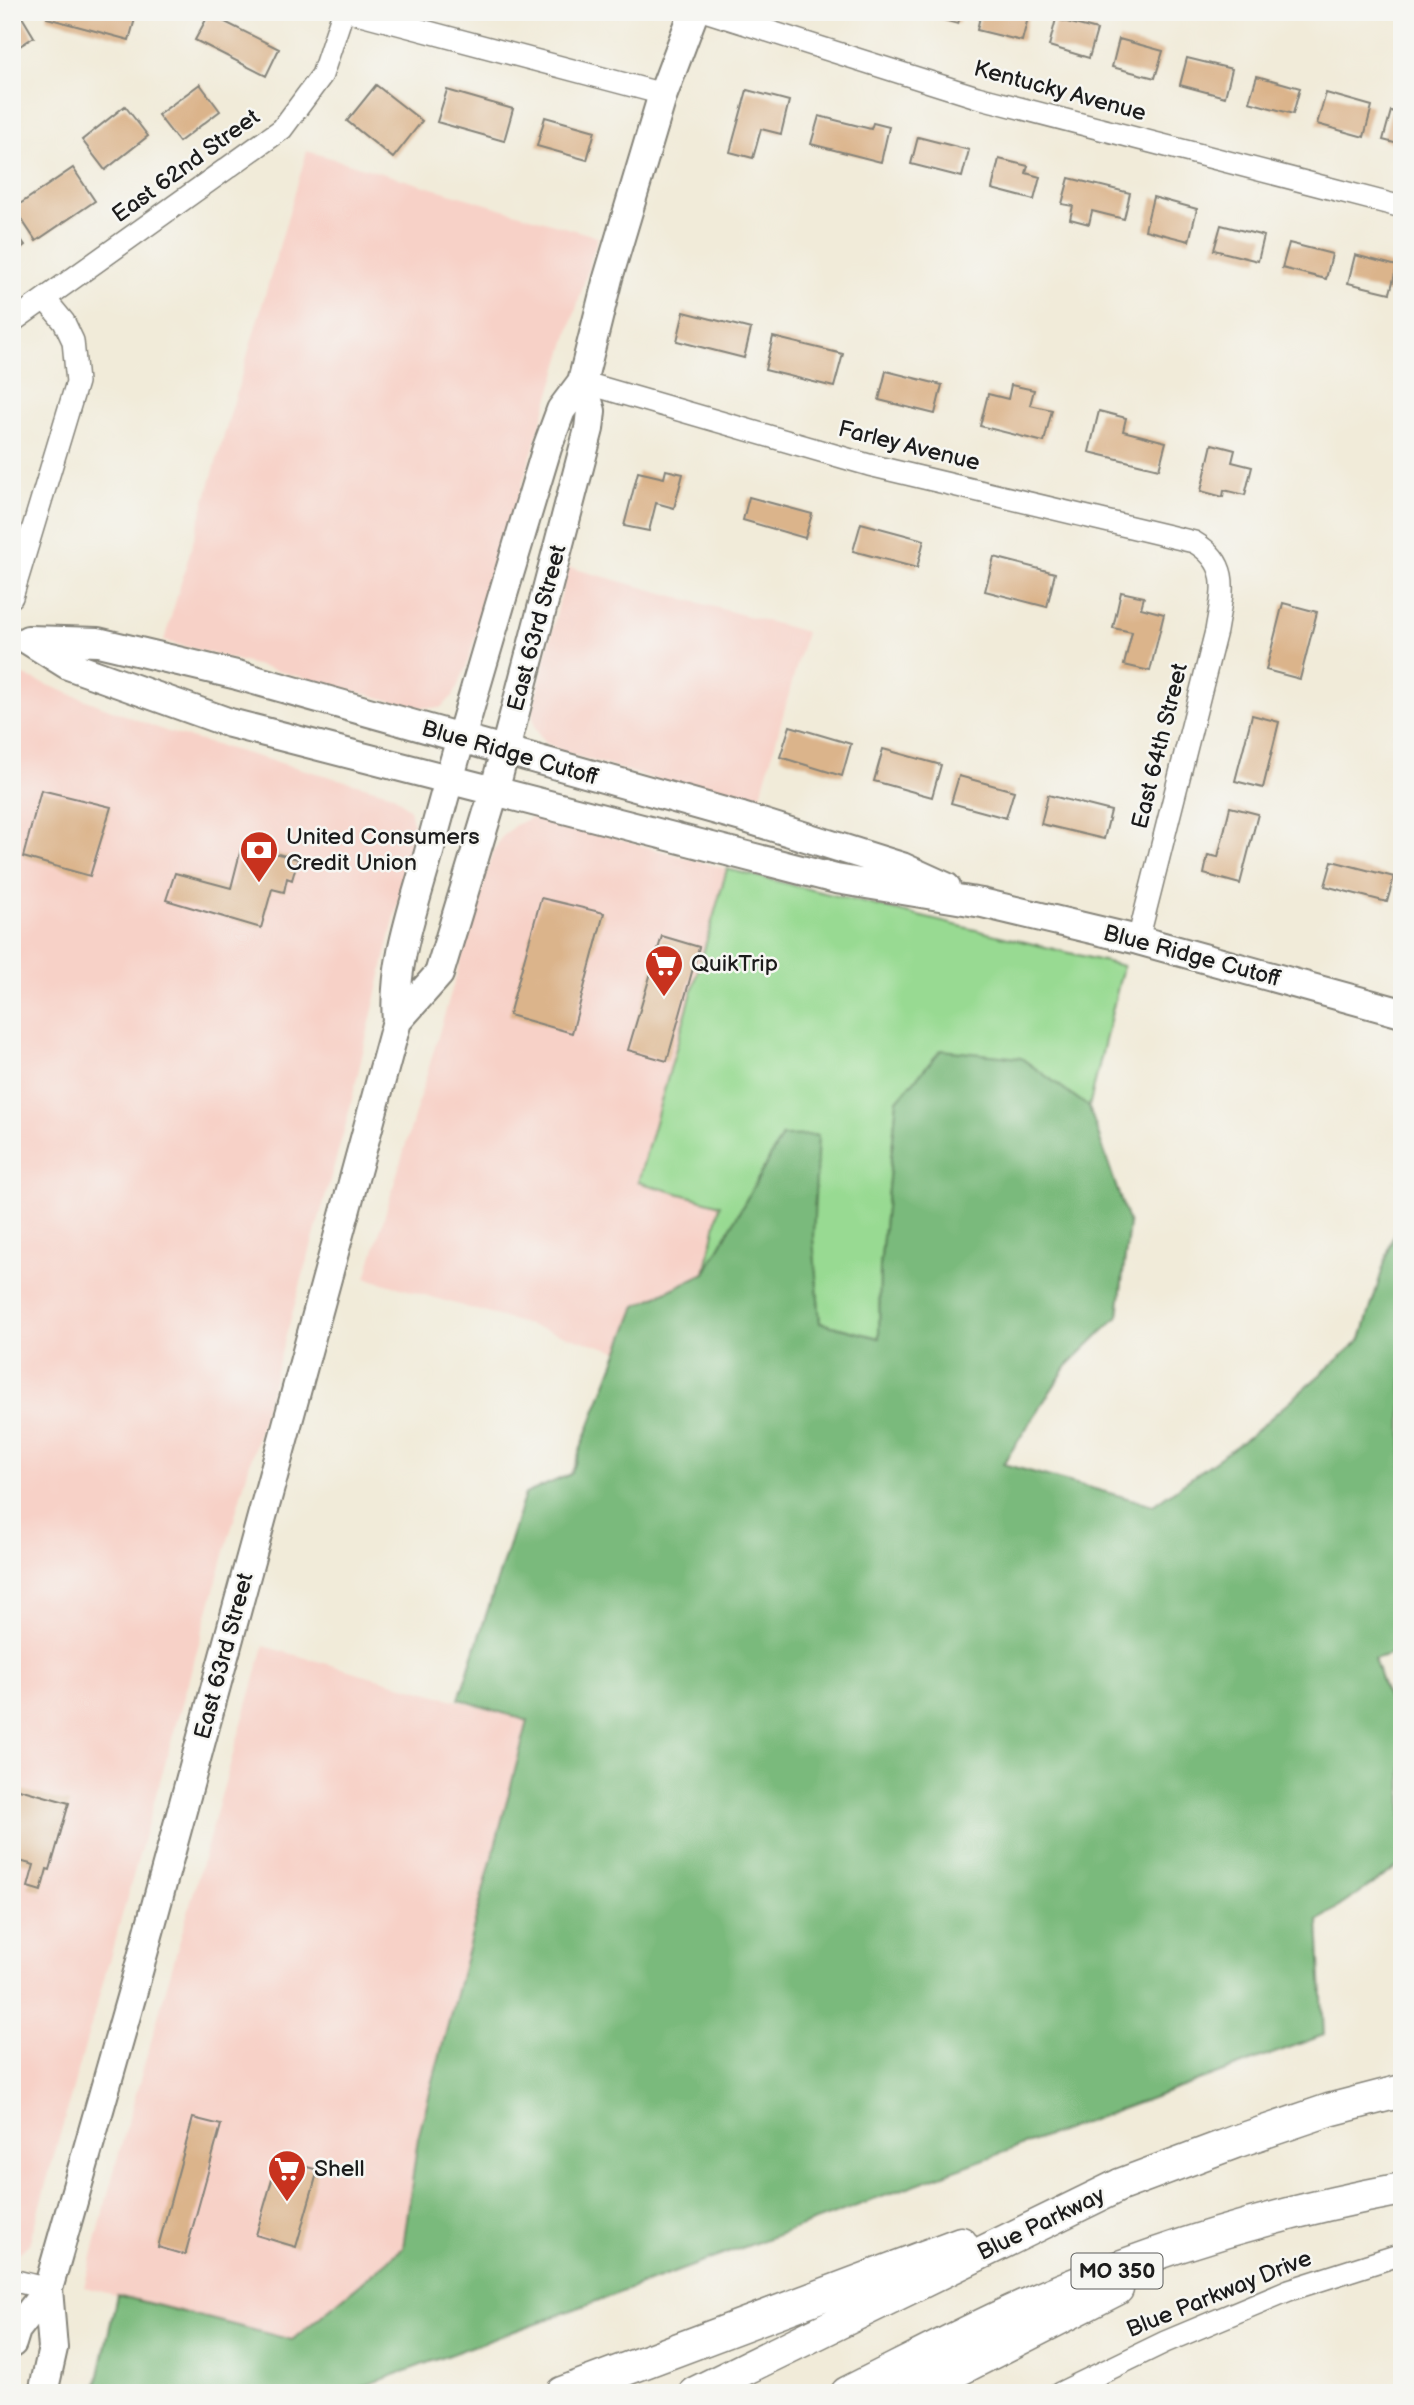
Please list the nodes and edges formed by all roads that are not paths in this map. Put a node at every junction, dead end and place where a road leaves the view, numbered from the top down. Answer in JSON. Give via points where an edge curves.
{"nodes":[{"id":1,"x":343,"y":12,"type":"edge"},
{"id":2,"x":353,"y":12,"type":"edge"},
{"id":3,"x":694,"y":12,"type":"edge"},
{"id":4,"x":708,"y":12,"type":"edge"},
{"id":5,"x":663,"y":94,"type":"junction"},
{"id":6,"x":1402,"y":207,"type":"edge"},
{"id":7,"x":45,"y":299,"type":"junction"},
{"id":8,"x":12,"y":323,"type":"edge"},
{"id":9,"x":582,"y":382,"type":"junction"},
{"id":10,"x":1218,"y":564,"type":"joint"},
{"id":11,"x":12,"y":597,"type":"edge"},
{"id":12,"x":20,"y":638,"type":"edge"},
{"id":13,"x":461,"y":739,"type":"junction"},
{"id":14,"x":505,"y":751,"type":"junction"},
{"id":15,"x":449,"y":780,"type":"junction"},
{"id":16,"x":494,"y":792,"type":"junction"},
{"id":17,"x":982,"y":903,"type":"junction"},
{"id":18,"x":1138,"y":940,"type":"junction"},
{"id":19,"x":1402,"y":1013,"type":"edge"},
{"id":20,"x":397,"y":1021,"type":"junction"},
{"id":21,"x":1402,"y":2091,"type":"edge"},
{"id":22,"x":1120,"y":2185,"type":"junction"},
{"id":23,"x":1402,"y":2189,"type":"edge"},
{"id":24,"x":1206,"y":2239,"type":"junction"},
{"id":25,"x":1402,"y":2253,"type":"edge"},
{"id":26,"x":12,"y":2280,"type":"edge"},
{"id":27,"x":48,"y":2289,"type":"junction"},
{"id":28,"x":12,"y":2343,"type":"edge"},
{"id":29,"x":44,"y":2393,"type":"edge"},
{"id":30,"x":562,"y":2393,"type":"edge"},
{"id":31,"x":695,"y":2393,"type":"edge"},
{"id":32,"x":847,"y":2393,"type":"edge"},
{"id":33,"x":913,"y":2393,"type":"edge"},
{"id":34,"x":1060,"y":2393,"type":"edge"}],
"edges":[{"from":1,"to":7,"type":"street","name":"East 62nd Street","via":[[322,75],[282,129]]},
{"from":2,"to":5,"type":"street"},
{"from":3,"to":5,"type":"main road","name":"East 63rd Street"},
{"from":4,"to":6,"type":"street","name":"Kentucky Avenue","via":[[977,97]]},
{"from":5,"to":9,"type":"main road","name":"East 63rd Street"},
{"from":7,"to":8,"type":"street","name":"East 62nd Street"},
{"from":7,"to":11,"type":"street","via":[[73,341],[78,382]]},
{"from":9,"to":10,"type":"street","name":"Farley Avenue","via":[[869,464],[1194,542],[1209,551]]},
{"from":9,"to":13,"type":"main road","name":"East 63rd Street","via":[[561,410],[547,448]]},
{"from":9,"to":14,"type":"main road","name":"East 63rd Street","via":[[591,411],[589,429]]},
{"from":10,"to":18,"type":"street","name":"East 64th Street","via":[[1223,583],[1216,631]]},
{"from":12,"to":13,"type":"main road","name":"Blue Ridge Cutoff","via":[[98,642]]},
{"from":12,"to":15,"type":"main road","name":"Blue Ridge Cutoff","via":[[68,665],[230,723]]},
{"from":13,"to":14,"type":"main road","name":"Blue Ridge Cutoff"},
{"from":13,"to":15,"type":"main road","name":"East 63rd Street"},
{"from":14,"to":16,"type":"main road","name":"East 63rd Street"},
{"from":14,"to":17,"type":"main road","name":"Blue Ridge Cutoff","via":[[902,867]]},
{"from":15,"to":16,"type":"main road","name":"Blue Ridge Cutoff"},
{"from":15,"to":20,"type":"main road","name":"East 63rd Street","via":[[400,963]]},
{"from":16,"to":17,"type":"main road","name":"Blue Ridge Cutoff","via":[[836,879]]},
{"from":16,"to":20,"type":"main road","name":"East 63rd Street","via":[[439,974]]},
{"from":17,"to":18,"type":"main road","name":"Blue Ridge Cutoff"},
{"from":18,"to":19,"type":"main road","name":"Blue Ridge Cutoff"},
{"from":20,"to":27,"type":"main road","name":"East 63rd Street"},
{"from":21,"to":22,"type":"highway","name":"Blue Parkway","via":[[1235,2141]]},
{"from":22,"to":30,"type":"highway"},
{"from":22,"to":31,"type":"highway","name":"Blue Parkway"},
{"from":23,"to":24,"type":"highway","number":"MO 350","via":[[1318,2205]]},
{"from":24,"to":32,"type":"highway","number":"MO 350","via":[[1024,2306]]},
{"from":24,"to":33,"type":"highway","via":[[1100,2299]]},
{"from":25,"to":34,"type":"street","name":"Blue Parkway Drive","via":[[1289,2290]]},
{"from":26,"to":27,"type":"street"},
{"from":27,"to":28,"type":"main road","name":"East 63rd Street","via":[[16,2330]]},
{"from":27,"to":29,"type":"main road","name":"East 63rd Street","via":[[53,2348]]}]}
